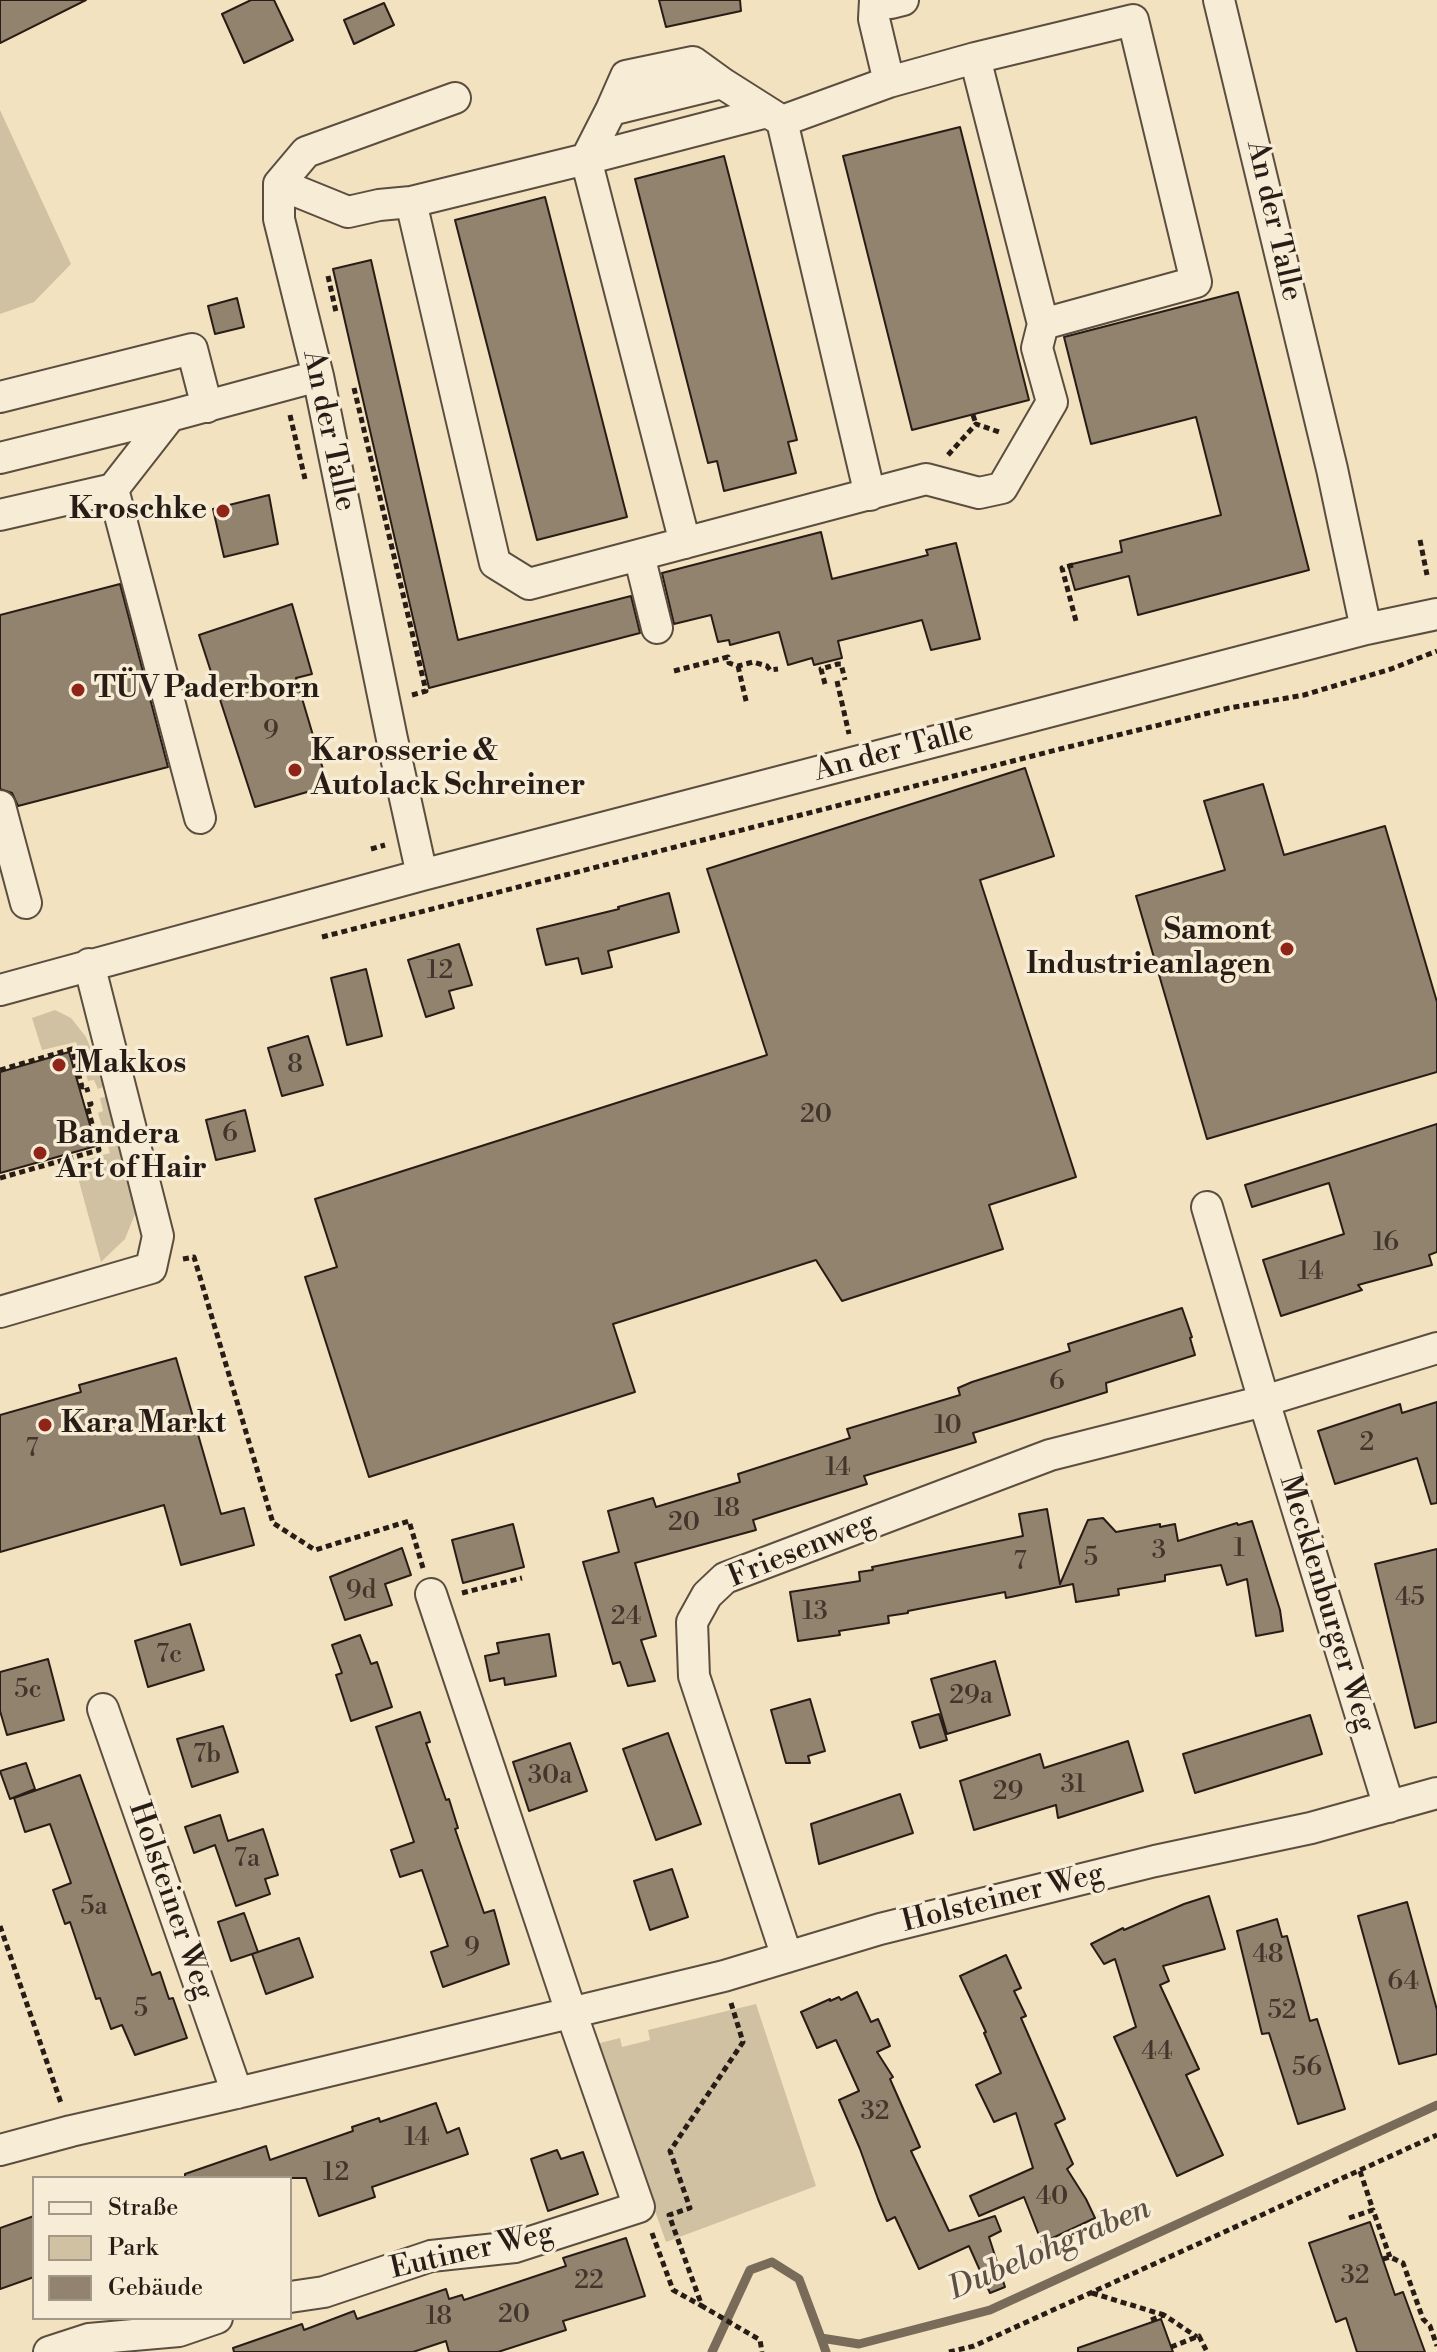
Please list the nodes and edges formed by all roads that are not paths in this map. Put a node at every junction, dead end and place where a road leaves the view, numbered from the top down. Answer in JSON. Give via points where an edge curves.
{"nodes":[{"id":1,"x":875,"y":0,"type":"edge"},
{"id":2,"x":885,"y":0,"type":"edge"},
{"id":3,"x":903,"y":0,"type":"edge"},
{"id":4,"x":1219,"y":0,"type":"edge"},
{"id":5,"x":975,"y":58,"type":"junction"},
{"id":6,"x":889,"y":82,"type":"junction"},
{"id":7,"x":455,"y":98,"type":"dead end"},
{"id":8,"x":774,"y":117,"type":"junction"},
{"id":9,"x":586,"y":159,"type":"junction"},
{"id":10,"x":279,"y":184,"type":"junction"},
{"id":11,"x":411,"y":202,"type":"junction"},
{"id":12,"x":1043,"y":324,"type":"junction"},
{"id":13,"x":318,"y":376,"type":"junction"},
{"id":14,"x":0,"y":397,"type":"edge"},
{"id":15,"x":207,"y":407,"type":"junction"},
{"id":16,"x":170,"y":416,"type":"junction"},
{"id":17,"x":0,"y":458,"type":"edge"},
{"id":18,"x":113,"y":489,"type":"junction"},
{"id":19,"x":870,"y":495,"type":"junction"},
{"id":20,"x":0,"y":515,"type":"edge"},
{"id":21,"x":685,"y":543,"type":"junction"},
{"id":22,"x":639,"y":555,"type":"junction"},
{"id":23,"x":1437,"y":614,"type":"edge"},
{"id":24,"x":657,"y":628,"type":"dead end"},
{"id":25,"x":1366,"y":629,"type":"junction"},
{"id":26,"x":0,"y":806,"type":"edge"},
{"id":27,"x":200,"y":818,"type":"dead end"},
{"id":28,"x":422,"y":875,"type":"junction"},
{"id":29,"x":26,"y":903,"type":"dead end"},
{"id":30,"x":89,"y":964,"type":"junction"},
{"id":31,"x":0,"y":990,"type":"edge"},
{"id":32,"x":1207,"y":1207,"type":"dead end"},
{"id":33,"x":0,"y":1312,"type":"edge"},
{"id":34,"x":1437,"y":1348,"type":"edge"},
{"id":35,"x":1264,"y":1401,"type":"junction"},
{"id":36,"x":432,"y":1597,"type":"road end"},
{"id":37,"x":103,"y":1709,"type":"dead end"},
{"id":38,"x":1437,"y":1793,"type":"edge"},
{"id":39,"x":1389,"y":1807,"type":"junction"},
{"id":40,"x":787,"y":1957,"type":"junction"},
{"id":41,"x":571,"y":2012,"type":"junction"},
{"id":42,"x":237,"y":2093,"type":"junction"},
{"id":43,"x":0,"y":2150,"type":"edge"},
{"id":44,"x":292,"y":2297,"type":"edge"},
{"id":45,"x":211,"y":2320,"type":"edge"},
{"id":46,"x":49,"y":2352,"type":"edge"}],
"edges":[{"from":1,"to":6,"type":"street","via":[[874,19]]},
{"from":2,"to":3,"type":"street"},
{"from":4,"to":25,"type":"street","name":"An der Talle"},
{"from":5,"to":6,"type":"street"},
{"from":5,"to":12,"type":"street"},
{"from":5,"to":12,"type":"street","via":[[1133,20],[1196,282]]},
{"from":6,"to":8,"type":"street"},
{"from":7,"to":10,"type":"street","via":[[306,152]]},
{"from":8,"to":9,"type":"street","via":[[726,123]]},
{"from":8,"to":9,"type":"street","via":[[722,83],[611,110]]},
{"from":8,"to":19,"type":"street"},
{"from":9,"to":11,"type":"street"},
{"from":9,"to":21,"type":"street"},
{"from":10,"to":11,"type":"street","via":[[348,212]]},
{"from":10,"to":13,"type":"street","name":"An der Talle","via":[[279,219]]},
{"from":11,"to":22,"type":"street","via":[[495,563],[529,584]]},
{"from":12,"to":19,"type":"street","via":[[1037,348],[1052,402],[1002,488],[979,493],[926,479]]},
{"from":13,"to":15,"type":"street"},
{"from":13,"to":28,"type":"street","name":"An der Talle"},
{"from":14,"to":15,"type":"street","via":[[192,349]]},
{"from":15,"to":16,"type":"street"},
{"from":16,"to":17,"type":"street"},
{"from":16,"to":18,"type":"street"},
{"from":18,"to":20,"type":"street"},
{"from":18,"to":27,"type":"street"},
{"from":19,"to":21,"type":"street"},
{"from":21,"to":22,"type":"street"},
{"from":22,"to":24,"type":"street"},
{"from":23,"to":25,"type":"street","name":"An der Talle"},
{"from":25,"to":28,"type":"street","name":"An der Talle"},
{"from":26,"to":29,"type":"street"},
{"from":28,"to":30,"type":"street","name":"An der Talle"},
{"from":30,"to":31,"type":"street","name":"An der Talle"},
{"from":30,"to":33,"type":"street","via":[[158,1236],[151,1268]]},
{"from":32,"to":35,"type":"street","name":"Mecklenburger Weg"},
{"from":34,"to":35,"type":"street"},
{"from":35,"to":39,"type":"street","name":"Mecklenburger Weg"},
{"from":35,"to":40,"type":"street","name":"Friesenweg","via":[[1050,1455],[725,1578],[707,1595],[692,1622],[694,1676]]},
{"from":36,"to":41,"type":"street"},
{"from":37,"to":42,"type":"street","name":"Holsteiner Weg"},
{"from":38,"to":39,"type":"street","name":"Holsteiner Weg"},
{"from":39,"to":40,"type":"street","name":"Holsteiner Weg","via":[[880,1929]]},
{"from":40,"to":41,"type":"street","name":"Holsteiner Weg"},
{"from":41,"to":42,"type":"street","name":"Holsteiner Weg"},
{"from":41,"to":44,"type":"street","name":"Eutiner Weg","via":[[639,2207],[515,2247],[431,2256],[324,2292]]},
{"from":42,"to":43,"type":"street","name":"Holsteiner Weg"},
{"from":45,"to":46,"type":"street","via":[[179,2331],[89,2339]]}]}
